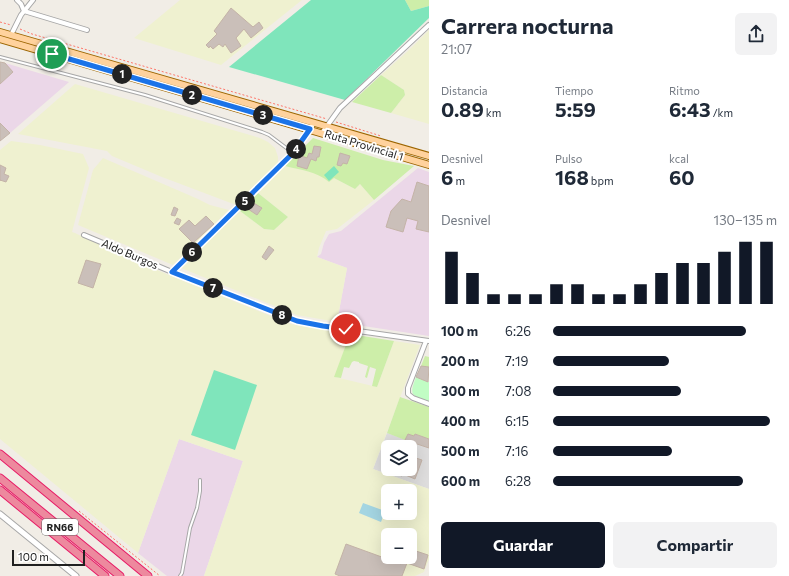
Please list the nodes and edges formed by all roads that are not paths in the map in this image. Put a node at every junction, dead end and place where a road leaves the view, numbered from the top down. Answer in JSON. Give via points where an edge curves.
{"nodes":[{"id":1,"x":17,"y":0,"type":"edge"},
{"id":2,"x":33,"y":0,"type":"edge"},
{"id":3,"x":24,"y":11,"type":"junction"},
{"id":4,"x":429,"y":25,"type":"edge"},
{"id":5,"x":87,"y":30,"type":"dead end"},
{"id":6,"x":0,"y":32,"type":"edge"},
{"id":7,"x":11,"y":35,"type":"junction"},
{"id":8,"x":0,"y":39,"type":"edge"},
{"id":9,"x":0,"y":57,"type":"edge"},
{"id":10,"x":314,"y":123,"type":"junction"},
{"id":11,"x":326,"y":126,"type":"junction"},
{"id":12,"x":310,"y":129,"type":"junction"},
{"id":13,"x":322,"y":133,"type":"junction"},
{"id":14,"x":293,"y":153,"type":"junction"},
{"id":15,"x":429,"y":156,"type":"edge"},
{"id":16,"x":429,"y":165,"type":"edge"},
{"id":17,"x":84,"y":235,"type":"dead end"},
{"id":18,"x":172,"y":272,"type":"junction"},
{"id":19,"x":427,"y":341,"type":"edge"},
{"id":20,"x":429,"y":404,"type":"edge"},
{"id":21,"x":0,"y":454,"type":"edge"},
{"id":22,"x":0,"y":478,"type":"edge"},
{"id":23,"x":200,"y":480,"type":"dead end"},
{"id":24,"x":0,"y":490,"type":"edge"},
{"id":25,"x":0,"y":514,"type":"edge"},
{"id":26,"x":76,"y":576,"type":"edge"},
{"id":27,"x":105,"y":576,"type":"edge"},
{"id":28,"x":120,"y":576,"type":"edge"},
{"id":29,"x":148,"y":576,"type":"edge"},
{"id":30,"x":180,"y":576,"type":"edge"}],
"edges":[{"from":1,"to":3,"type":"street"},
{"from":2,"to":3,"type":"street"},
{"from":3,"to":5,"type":"street"},
{"from":3,"to":7,"type":"street"},
{"from":4,"to":11,"type":"street","via":[[340,108]]},
{"from":6,"to":7,"type":"main road","name":"Ruta Provincial 1"},
{"from":7,"to":10,"type":"main road","name":"Ruta Provincial 1"},
{"from":8,"to":12,"type":"main road","name":"Ruta Provincial 1"},
{"from":9,"to":14,"type":"lane","via":[[145,96],[262,132]]},
{"from":10,"to":11,"type":"main road","name":"Ruta Provincial 1"},
{"from":10,"to":12,"type":"street"},
{"from":11,"to":13,"type":"street"},
{"from":11,"to":15,"type":"main road","name":"Ruta Provincial 1"},
{"from":12,"to":13,"type":"main road","name":"Ruta Provincial 1"},
{"from":12,"to":14,"type":"street"},
{"from":13,"to":16,"type":"main road","name":"Ruta Provincial 1"},
{"from":14,"to":18,"type":"street"},
{"from":17,"to":18,"type":"street","name":"Aldo Burgos"},
{"from":18,"to":19,"type":"street","name":"Aldo Burgos","via":[[297,321]]},
{"from":19,"to":20,"type":"street","via":[[408,388],[408,394]]},
{"from":21,"to":29,"type":"highway"},
{"from":22,"to":28,"type":"highway","number":"RN66"},
{"from":23,"to":30,"type":"lane","via":[[197,508]]},
{"from":24,"to":27,"type":"highway","number":"RN66"},
{"from":25,"to":26,"type":"street"}]}
